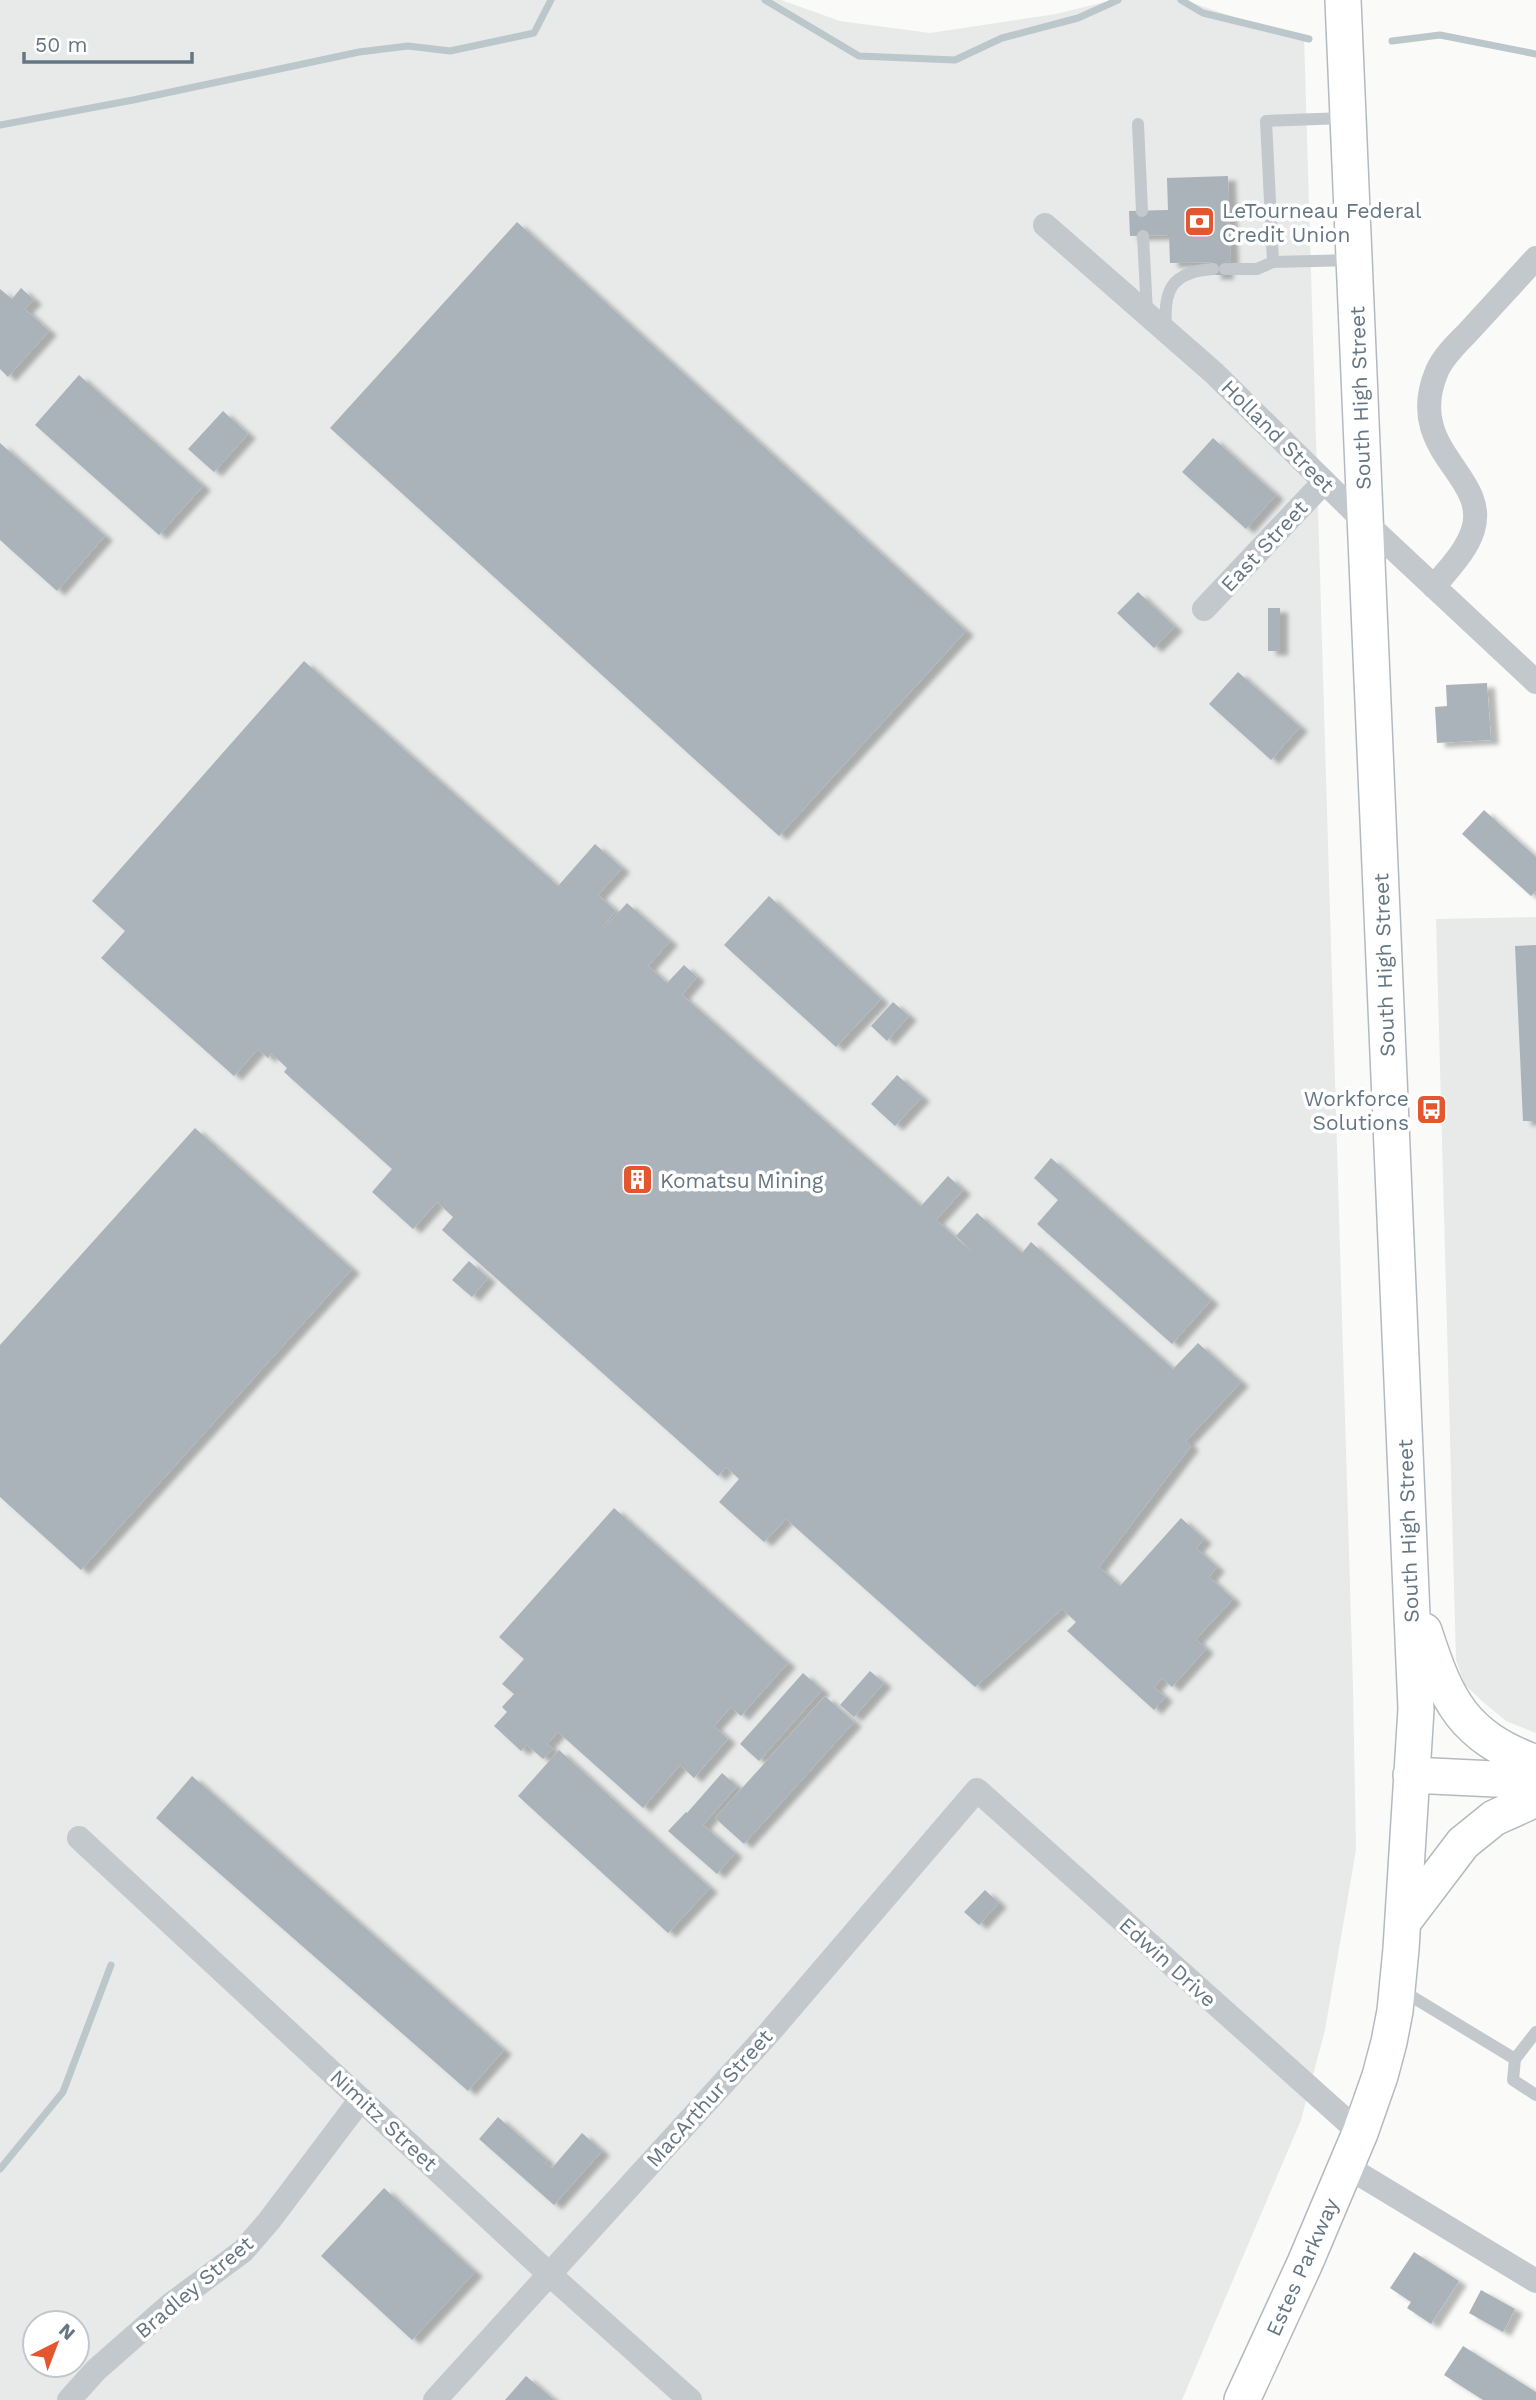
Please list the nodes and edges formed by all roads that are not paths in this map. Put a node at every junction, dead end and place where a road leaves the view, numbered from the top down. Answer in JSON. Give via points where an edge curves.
{"nodes":[{"id":1,"x":1343,"y":0,"type":"edge"},
{"id":2,"x":1349,"y":118,"type":"junction"},
{"id":3,"x":1138,"y":124,"type":"dead end"},
{"id":4,"x":1142,"y":211,"type":"dead end"},
{"id":5,"x":1045,"y":225,"type":"dead end"},
{"id":6,"x":1143,"y":236,"type":"dead end"},
{"id":7,"x":1536,"y":258,"type":"edge"},
{"id":8,"x":1355,"y":260,"type":"junction"},
{"id":9,"x":1273,"y":262,"type":"junction"},
{"id":10,"x":1147,"y":315,"type":"junction"},
{"id":11,"x":1167,"y":332,"type":"junction"},
{"id":12,"x":1324,"y":482,"type":"junction"},
{"id":13,"x":1366,"y":523,"type":"junction"},
{"id":14,"x":1434,"y":587,"type":"junction"},
{"id":15,"x":1204,"y":609,"type":"dead end"},
{"id":16,"x":1536,"y":682,"type":"edge"},
{"id":17,"x":1410,"y":1586,"type":"junction"},
{"id":18,"x":1536,"y":1763,"type":"edge"},
{"id":19,"x":1411,"y":1775,"type":"junction"},
{"id":20,"x":1536,"y":1781,"type":"edge"},
{"id":21,"x":977,"y":1790,"type":"joint"},
{"id":22,"x":1536,"y":1799,"type":"edge"},
{"id":23,"x":79,"y":1838,"type":"dead end"},
{"id":24,"x":1403,"y":1922,"type":"junction"},
{"id":25,"x":1397,"y":1988,"type":"junction"},
{"id":26,"x":1536,"y":2032,"type":"edge"},
{"id":27,"x":1515,"y":2059,"type":"junction"},
{"id":28,"x":1536,"y":2095,"type":"edge"},
{"id":29,"x":360,"y":2099,"type":"junction"},
{"id":30,"x":1360,"y":2133,"type":"junction"},
{"id":31,"x":1346,"y":2166,"type":"junction"},
{"id":32,"x":548,"y":2273,"type":"junction"},
{"id":33,"x":1536,"y":2281,"type":"edge"},
{"id":34,"x":69,"y":2400,"type":"edge"},
{"id":35,"x":435,"y":2400,"type":"edge"},
{"id":36,"x":690,"y":2400,"type":"edge"},
{"id":37,"x":1242,"y":2400,"type":"edge"}],
"edges":[{"from":1,"to":2,"type":"main road","name":"South High Street"},
{"from":2,"to":8,"type":"main road","name":"South High Street"},
{"from":2,"to":9,"type":"lane","via":[[1266,121]]},
{"from":3,"to":4,"type":"lane"},
{"from":5,"to":10,"type":"street","name":"Holland Street"},
{"from":6,"to":10,"type":"lane"},
{"from":7,"to":14,"type":"street","via":[[1450,351],[1434,381],[1429,407],[1432,432],[1468,488],[1476,517],[1466,546]]},
{"from":8,"to":9,"type":"lane"},
{"from":8,"to":13,"type":"main road","name":"South High Street"},
{"from":9,"to":11,"type":"lane","via":[[1257,269],[1185,274],[1167,292]]},
{"from":10,"to":11,"type":"street","name":"Holland Street"},
{"from":11,"to":12,"type":"street","name":"Holland Street"},
{"from":12,"to":13,"type":"street","name":"Holland Street"},
{"from":12,"to":15,"type":"street","name":"East Street"},
{"from":13,"to":14,"type":"street","name":"Holland Street"},
{"from":13,"to":17,"type":"main road","name":"South High Street"},
{"from":14,"to":16,"type":"street","name":"Holland Street"},
{"from":17,"to":18,"type":"main road","via":[[1448,1697],[1486,1738]]},
{"from":17,"to":19,"type":"main road","name":"South High Street","via":[[1416,1709]]},
{"from":19,"to":20,"type":"main road"},
{"from":19,"to":24,"type":"main road","name":"South High Street"},
{"from":21,"to":30,"type":"street","name":"Edwin Drive"},
{"from":21,"to":32,"type":"street","name":"MacArthur Street","via":[[768,2034]]},
{"from":22,"to":24,"type":"main road","via":[[1494,1818],[1463,1843]]},
{"from":23,"to":29,"type":"street","name":"Nimitz Street"},
{"from":24,"to":25,"type":"main road","name":"South High Street"},
{"from":25,"to":27,"type":"lane"},
{"from":25,"to":30,"type":"main road","name":"South High Street","via":[[1389,2042]]},
{"from":26,"to":27,"type":"lane"},
{"from":27,"to":28,"type":"lane","via":[[1513,2080]]},
{"from":29,"to":32,"type":"street","name":"Nimitz Street"},
{"from":29,"to":34,"type":"street","name":"Bradley Street","via":[[243,2251],[170,2305]]},
{"from":30,"to":31,"type":"main road","name":"Estes Parkway"},
{"from":31,"to":33,"type":"street"},
{"from":31,"to":37,"type":"main road","name":"Estes Parkway"},
{"from":32,"to":35,"type":"street","name":"MacArthur Street"},
{"from":32,"to":36,"type":"street","name":"Nimitz Street"}]}
